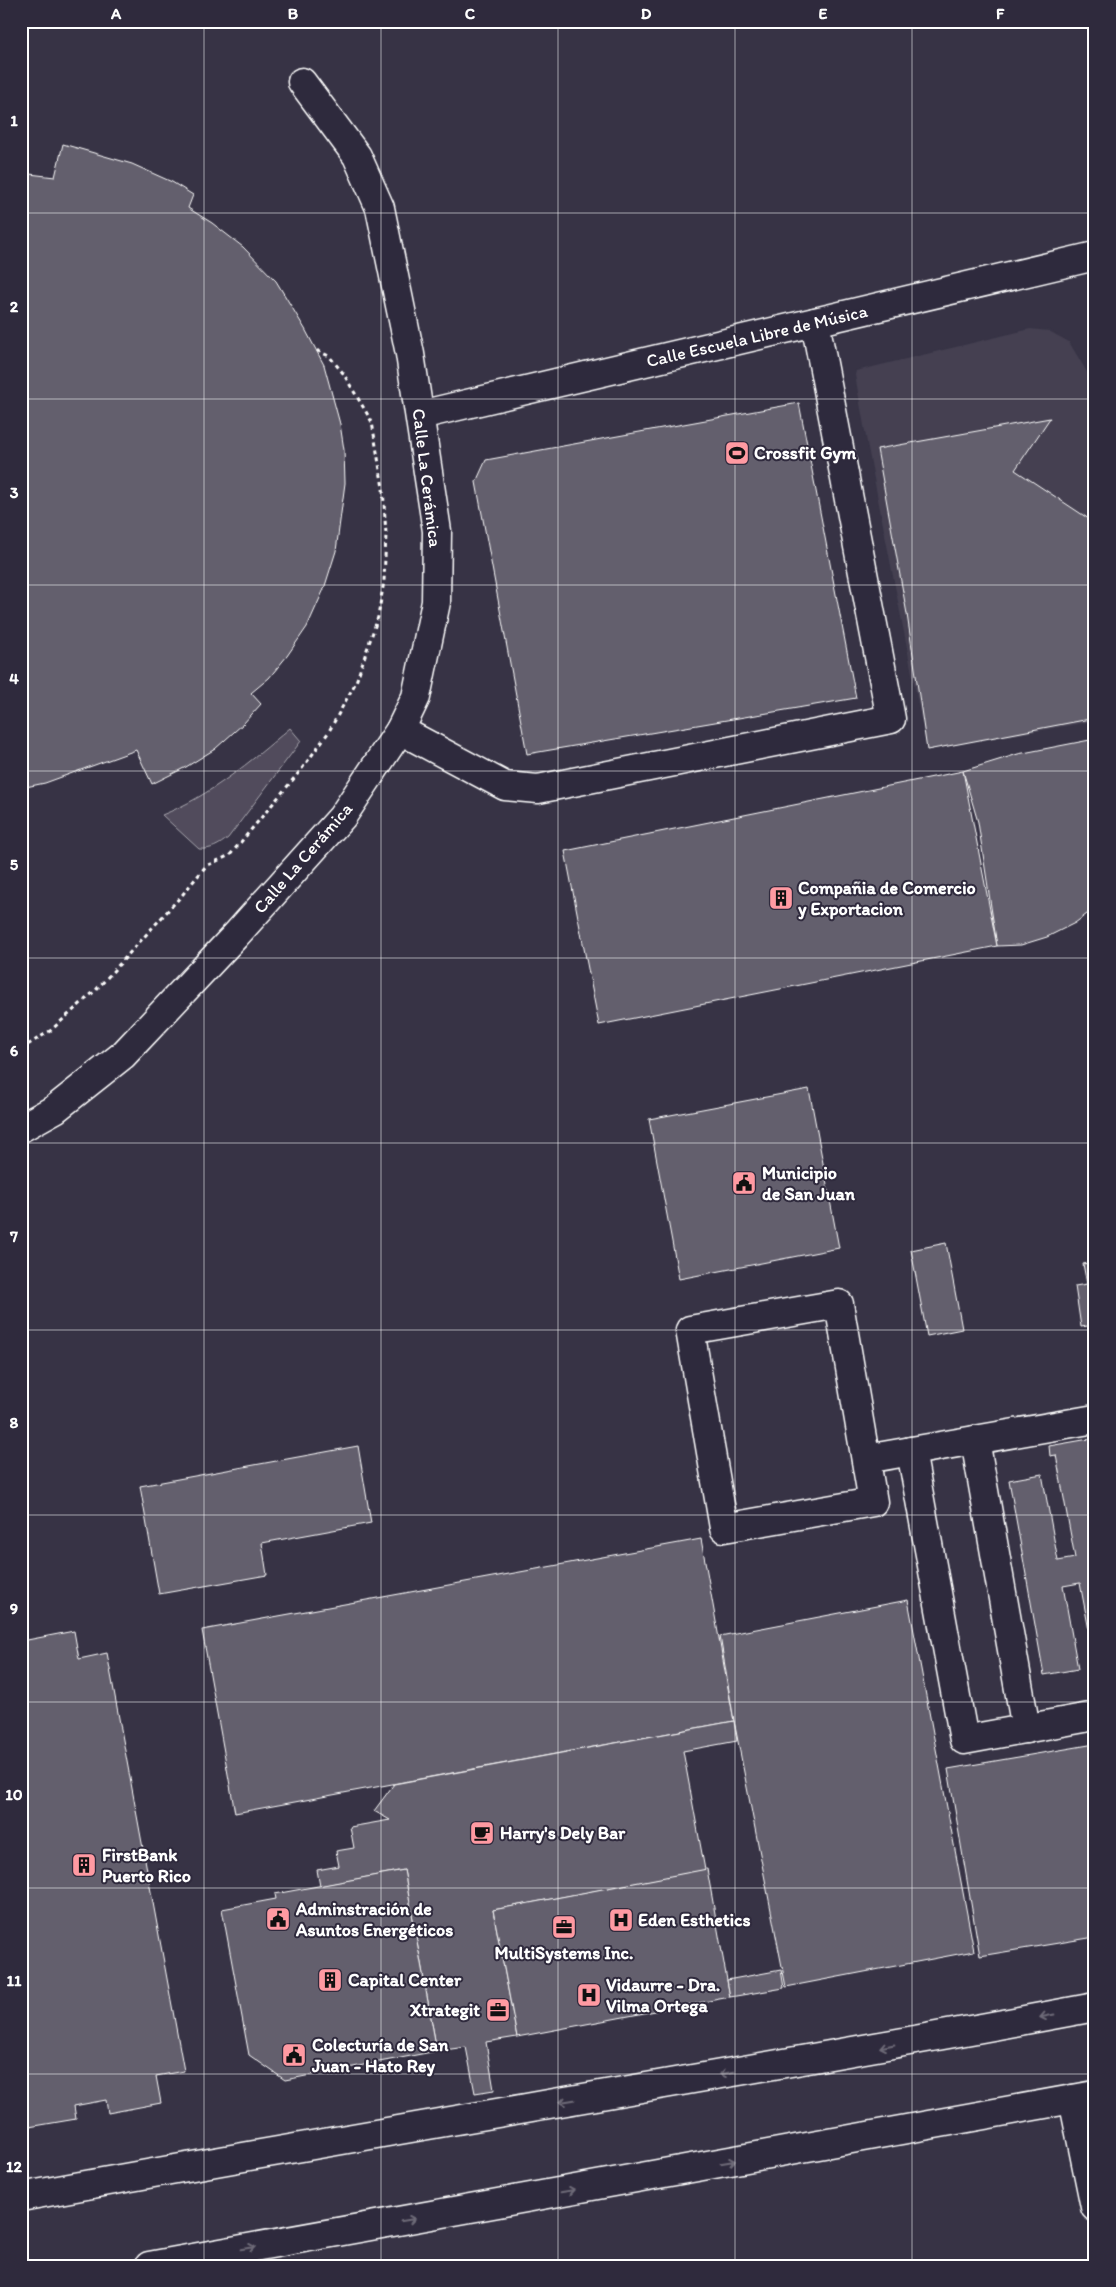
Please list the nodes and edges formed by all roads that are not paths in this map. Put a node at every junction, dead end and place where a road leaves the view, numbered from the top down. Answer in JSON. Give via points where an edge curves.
{"nodes":[{"id":1,"x":302,"y":82,"type":"dead end"},
{"id":2,"x":1095,"y":256,"type":"edge"},
{"id":3,"x":815,"y":322,"type":"junction"},
{"id":4,"x":420,"y":416,"type":"junction"},
{"id":5,"x":400,"y":730,"type":"junction"},
{"id":6,"x":21,"y":1128,"type":"edge"},
{"id":7,"x":1095,"y":1419,"type":"edge"},
{"id":8,"x":975,"y":1440,"type":"junction"},
{"id":9,"x":911,"y":1451,"type":"junction"},
{"id":10,"x":866,"y":1459,"type":"junction"},
{"id":11,"x":1095,"y":1716,"type":"edge"},
{"id":12,"x":1026,"y":1729,"type":"junction"},
{"id":13,"x":1095,"y":2007,"type":"edge"},
{"id":14,"x":1084,"y":2097,"type":"edge"},
{"id":15,"x":21,"y":2197,"type":"edge"},
{"id":16,"x":1095,"y":2208,"type":"edge"},
{"id":17,"x":149,"y":2266,"type":"edge"}],
"edges":[{"from":1,"to":4,"type":"street","name":"Calle La Cerámica","via":[[357,156],[380,208]]},
{"from":2,"to":3,"type":"street","name":"Calle Escuela Libre de Música"},
{"from":3,"to":4,"type":"street","name":"Calle Escuela Libre de Música"},
{"from":3,"to":5,"type":"street","via":[[891,719],[538,789],[505,786]]},
{"from":4,"to":5,"type":"street","name":"Calle La Cerámica","via":[[437,531],[436,602],[416,696]]},
{"from":5,"to":6,"type":"street","name":"Calle La Cerámica","via":[[342,818],[123,1056],[55,1108]]},
{"from":7,"to":8,"type":"street"},
{"from":8,"to":9,"type":"street"},
{"from":8,"to":12,"type":"street"},
{"from":9,"to":10,"type":"street"},
{"from":9,"to":12,"type":"street","via":[[964,1740]]},
{"from":10,"to":10,"type":"street","via":[[873,1502],[724,1528],[690,1330],[839,1304]]},
{"from":11,"to":12,"type":"street"},
{"from":13,"to":15,"type":"street","one_way":true},
{"from":14,"to":16,"type":"street"},
{"from":17,"to":14,"type":"street","one_way":true}]}
